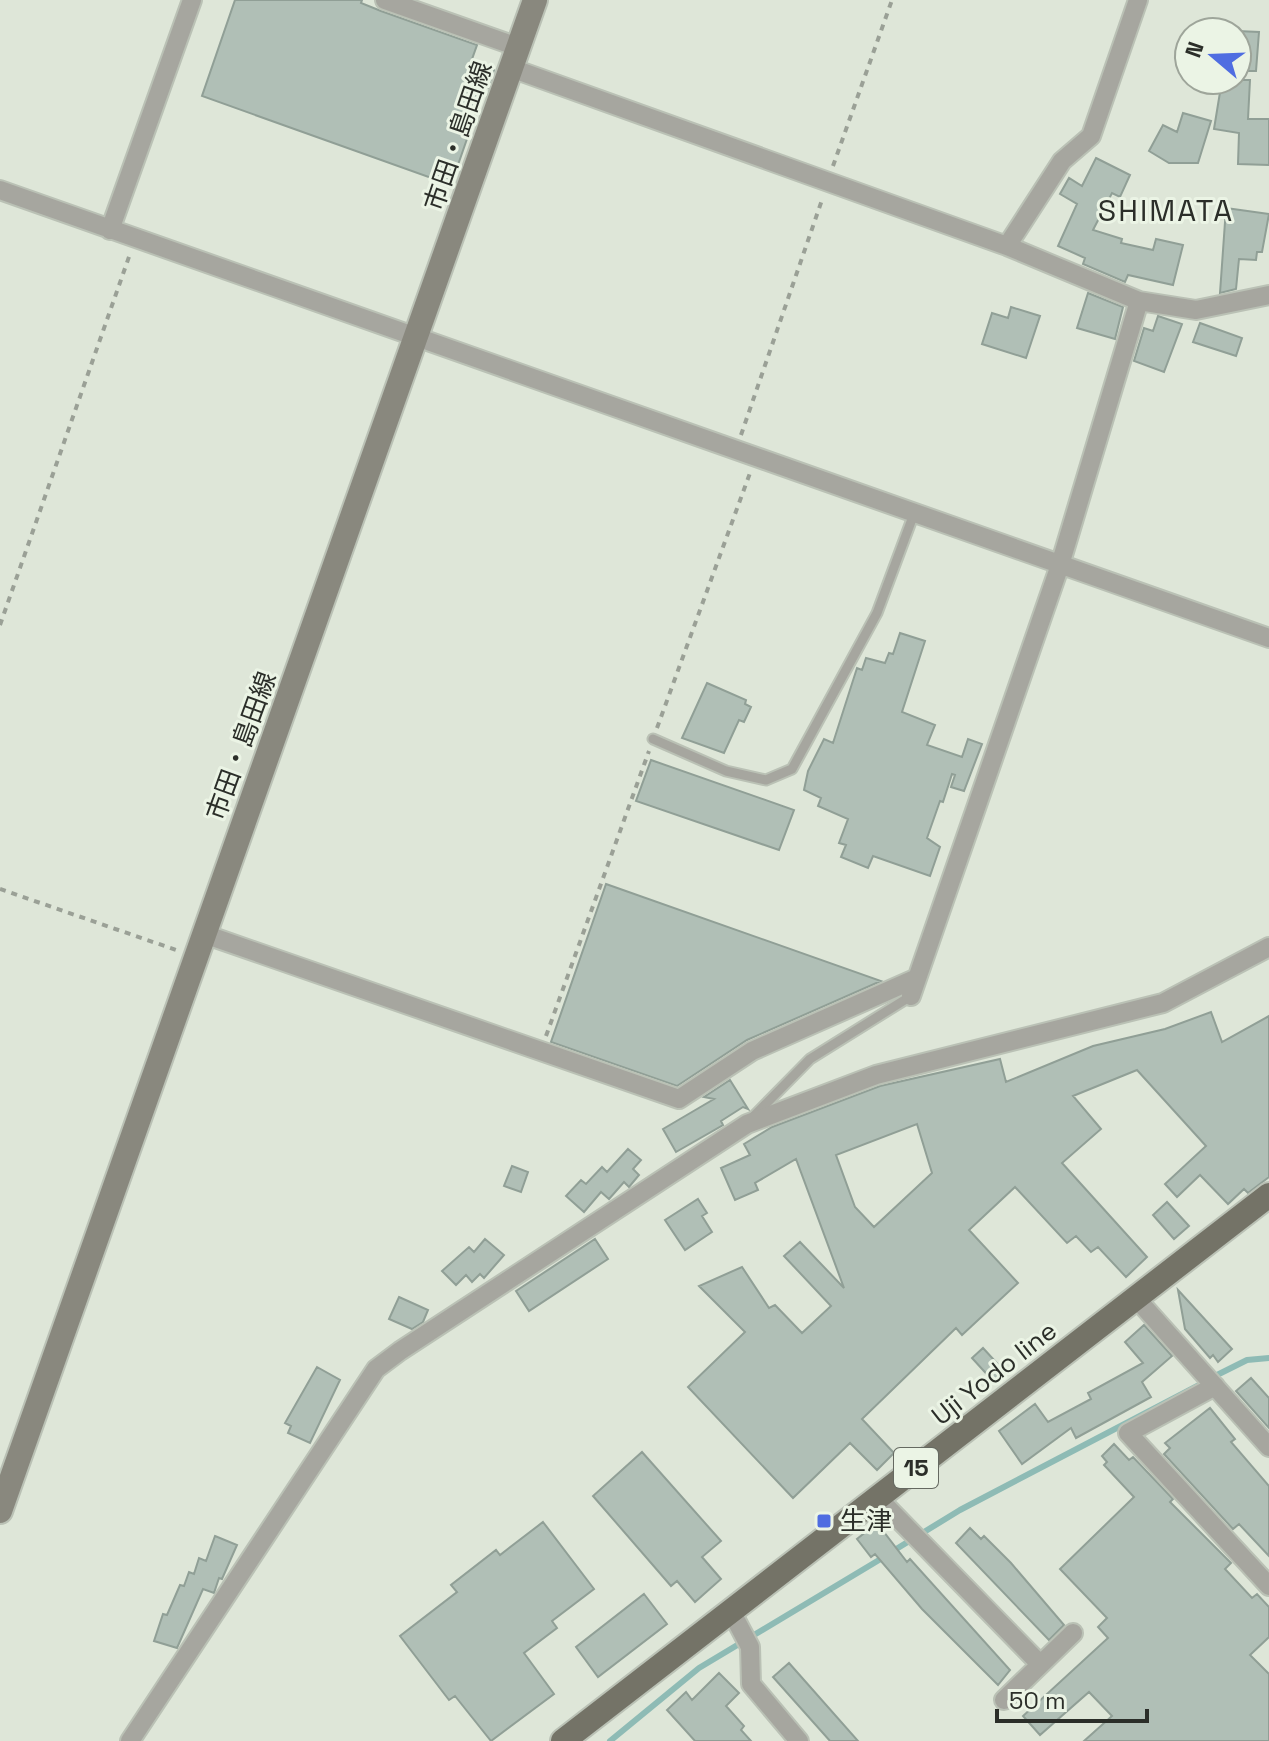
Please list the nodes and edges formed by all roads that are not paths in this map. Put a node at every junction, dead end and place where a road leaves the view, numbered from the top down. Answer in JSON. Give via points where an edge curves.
{"nodes":[{"id":1,"x":192,"y":0,"type":"edge"},
{"id":2,"x":385,"y":0,"type":"edge"},
{"id":3,"x":535,"y":0,"type":"edge"},
{"id":4,"x":1138,"y":0,"type":"edge"},
{"id":5,"x":514,"y":57,"type":"junction"},
{"id":6,"x":0,"y":190,"type":"edge"},
{"id":7,"x":110,"y":230,"type":"junction"},
{"id":8,"x":1007,"y":246,"type":"junction"},
{"id":9,"x":1269,"y":295,"type":"edge"},
{"id":10,"x":1139,"y":301,"type":"junction"},
{"id":11,"x":418,"y":336,"type":"junction"},
{"id":12,"x":915,"y":511,"type":"junction"},
{"id":13,"x":1060,"y":565,"type":"junction"},
{"id":14,"x":1269,"y":638,"type":"edge"},
{"id":15,"x":653,"y":739,"type":"dead end"},
{"id":16,"x":200,"y":946,"type":"junction"},
{"id":17,"x":1269,"y":947,"type":"edge"},
{"id":18,"x":914,"y":987,"type":"junction"},
{"id":19,"x":747,"y":1124,"type":"junction"},
{"id":20,"x":1269,"y":1195,"type":"edge"},
{"id":21,"x":1136,"y":1298,"type":"junction"},
{"id":22,"x":1215,"y":1386,"type":"junction"},
{"id":23,"x":1269,"y":1447,"type":"edge"},
{"id":24,"x":878,"y":1498,"type":"junction"},
{"id":25,"x":0,"y":1510,"type":"edge"},
{"id":26,"x":1269,"y":1586,"type":"edge"},
{"id":27,"x":731,"y":1611,"type":"junction"},
{"id":28,"x":1073,"y":1633,"type":"dead end"},
{"id":29,"x":1040,"y":1664,"type":"junction"},
{"id":30,"x":1004,"y":1700,"type":"dead end"},
{"id":31,"x":130,"y":1741,"type":"edge"},
{"id":32,"x":563,"y":1741,"type":"edge"},
{"id":33,"x":799,"y":1741,"type":"edge"}],
"edges":[{"from":1,"to":7,"type":"street"},
{"from":2,"to":5,"type":"street"},
{"from":3,"to":5,"type":"street","name":"市田・島田線"},
{"from":4,"to":8,"type":"street","via":[[1091,136],[1062,161]]},
{"from":5,"to":8,"type":"street","via":[[827,184]]},
{"from":5,"to":11,"type":"street","name":"市田・島田線"},
{"from":6,"to":7,"type":"street"},
{"from":7,"to":11,"type":"street"},
{"from":8,"to":10,"type":"street"},
{"from":9,"to":10,"type":"street","via":[[1196,310]]},
{"from":10,"to":13,"type":"street"},
{"from":11,"to":12,"type":"street"},
{"from":11,"to":16,"type":"street","name":"市田・島田線"},
{"from":12,"to":13,"type":"street"},
{"from":12,"to":15,"type":"lane","via":[[877,613],[792,769],[766,780],[726,771]]},
{"from":13,"to":14,"type":"street"},
{"from":13,"to":18,"type":"street"},
{"from":16,"to":18,"type":"street","via":[[679,1099],[752,1051]]},
{"from":16,"to":25,"type":"street","name":"市田・島田線"},
{"from":17,"to":19,"type":"street","via":[[1163,1003],[876,1075]]},
{"from":18,"to":19,"type":"lane","via":[[810,1059]]},
{"from":19,"to":31,"type":"street","via":[[376,1369]]},
{"from":20,"to":21,"type":"main road","name":"Uji Yodo line","number":"15"},
{"from":21,"to":22,"type":"street"},
{"from":21,"to":24,"type":"main road","name":"Uji Yodo line","number":"15"},
{"from":22,"to":23,"type":"street"},
{"from":22,"to":26,"type":"street","via":[[1128,1433]]},
{"from":24,"to":27,"type":"main road","name":"Uji Yodo line","number":"15"},
{"from":24,"to":29,"type":"street"},
{"from":27,"to":32,"type":"main road","name":"Uji Yodo line","number":"15"},
{"from":27,"to":33,"type":"street","via":[[750,1647],[751,1684]]},
{"from":28,"to":29,"type":"street"},
{"from":29,"to":30,"type":"street"}]}
